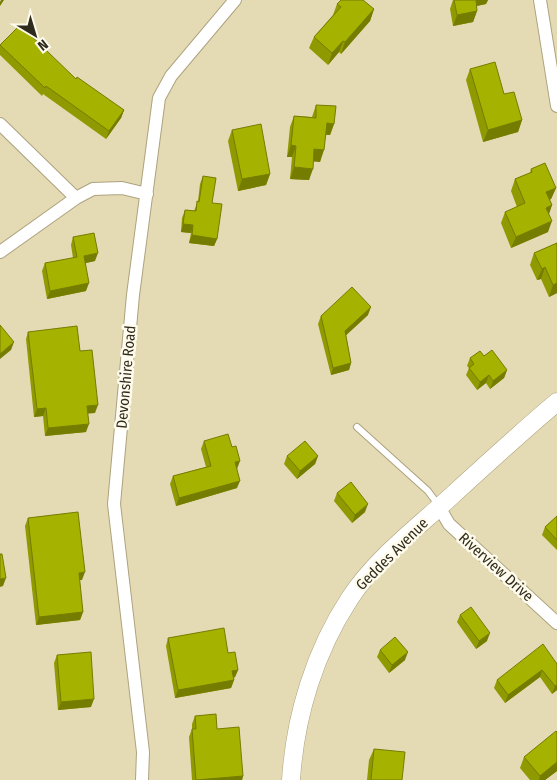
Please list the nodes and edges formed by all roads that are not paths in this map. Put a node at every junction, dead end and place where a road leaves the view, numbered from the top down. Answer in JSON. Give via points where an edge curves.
{"nodes":[{"id":1,"x":235,"y":0,"type":"edge"},
{"id":2,"x":540,"y":0,"type":"edge"},
{"id":3,"x":557,"y":106,"type":"edge"},
{"id":4,"x":0,"y":124,"type":"edge"},
{"id":5,"x":147,"y":194,"type":"junction"},
{"id":6,"x":76,"y":198,"type":"junction"},
{"id":7,"x":0,"y":252,"type":"edge"},
{"id":8,"x":557,"y":402,"type":"edge"},
{"id":9,"x":357,"y":427,"type":"dead end"},
{"id":10,"x":440,"y":507,"type":"junction"},
{"id":11,"x":557,"y":623,"type":"edge"},
{"id":12,"x":142,"y":780,"type":"edge"},
{"id":13,"x":291,"y":780,"type":"edge"}],
"edges":[{"from":1,"to":5,"type":"street","name":"Devonshire Road","via":[[172,76],[160,98]]},
{"from":2,"to":3,"type":"street"},
{"from":4,"to":6,"type":"street"},
{"from":5,"to":6,"type":"street","via":[[122,188],[93,189]]},
{"from":5,"to":12,"type":"street","name":"Devonshire Road","via":[[133,295],[114,504],[143,752]]},
{"from":6,"to":7,"type":"street"},
{"from":8,"to":10,"type":"main road","name":"Geddes Avenue"},
{"from":9,"to":10,"type":"lane"},
{"from":10,"to":11,"type":"street","name":"Riverview Drive","via":[[449,524]]},
{"from":10,"to":13,"type":"main road","name":"Geddes Avenue","via":[[373,570],[351,597],[329,634],[302,708]]}]}
